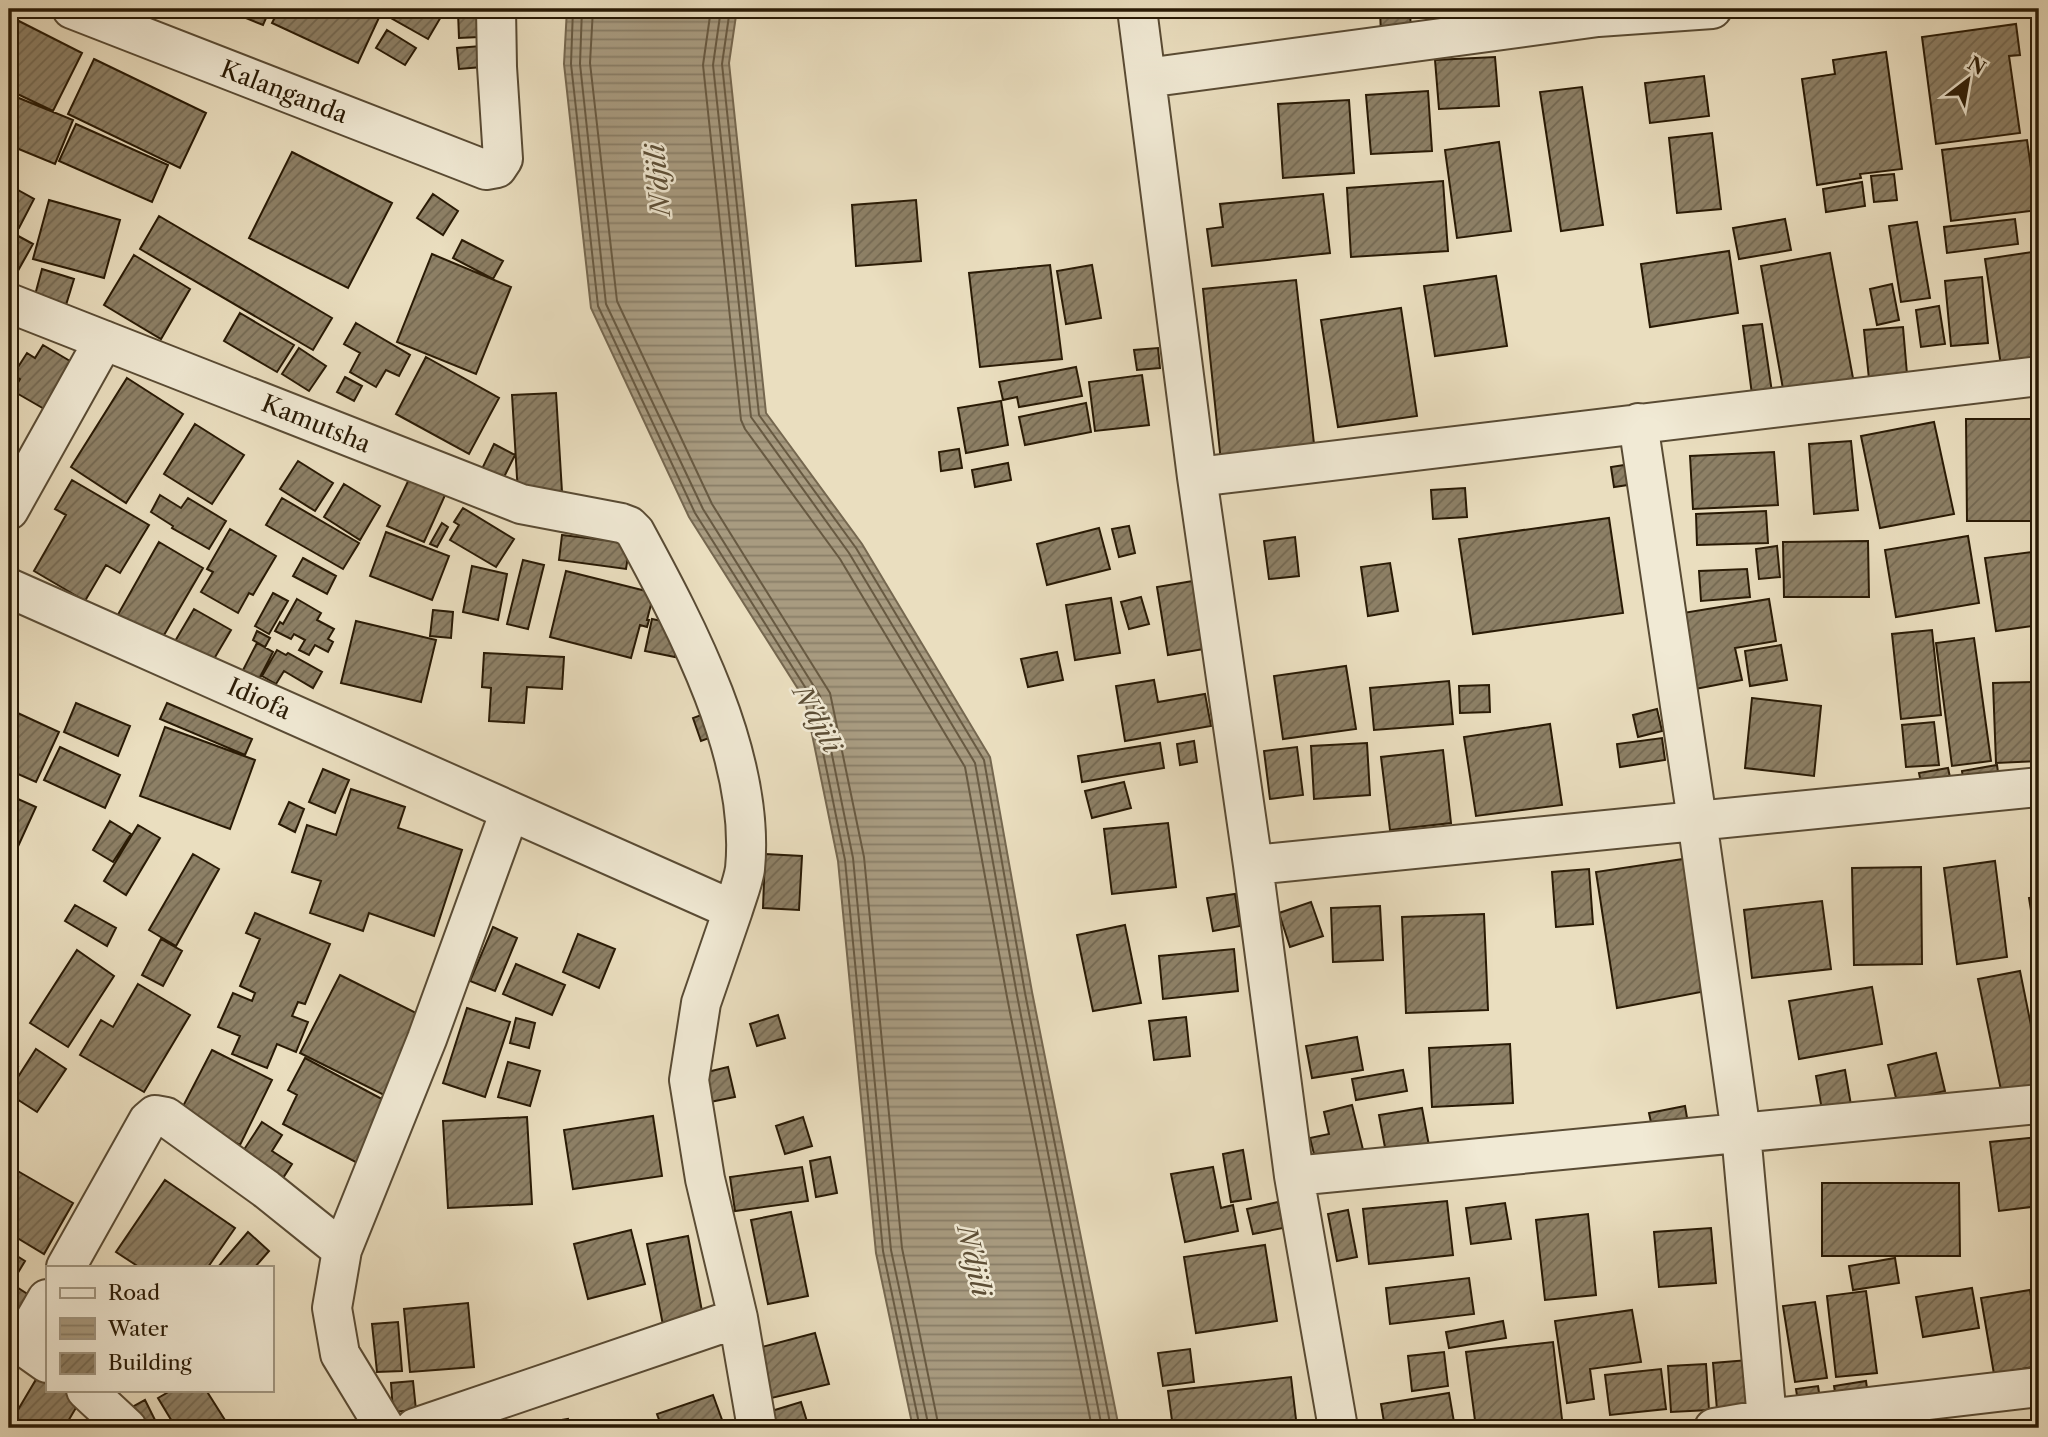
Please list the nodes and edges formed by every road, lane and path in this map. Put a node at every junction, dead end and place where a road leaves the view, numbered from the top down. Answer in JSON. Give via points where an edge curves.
{"nodes":[{"id":1,"x":72,"y":9,"type":"edge"},
{"id":2,"x":496,"y":9,"type":"edge"},
{"id":3,"x":1136,"y":9,"type":"edge"},
{"id":4,"x":1712,"y":9,"type":"edge"},
{"id":5,"x":1598,"y":13,"type":"edge"},
{"id":6,"x":1146,"y":78,"type":"junction"},
{"id":7,"x":9,"y":303,"type":"edge"},
{"id":8,"x":104,"y":340,"type":"junction"},
{"id":9,"x":2039,"y":376,"type":"edge"},
{"id":10,"x":1637,"y":423,"type":"junction"},
{"id":11,"x":1197,"y":477,"type":"junction"},
{"id":12,"x":9,"y":510,"type":"edge"},
{"id":13,"x":9,"y":588,"type":"edge"},
{"id":14,"x":2039,"y":787,"type":"edge"},
{"id":15,"x":510,"y":811,"type":"junction"},
{"id":16,"x":1697,"y":820,"type":"junction"},
{"id":17,"x":1253,"y":865,"type":"junction"},
{"id":18,"x":733,"y":910,"type":"junction"},
{"id":19,"x":2039,"y":1104,"type":"edge"},
{"id":20,"x":1741,"y":1133,"type":"junction"},
{"id":21,"x":1294,"y":1177,"type":"junction"},
{"id":22,"x":342,"y":1250,"type":"junction"},
{"id":23,"x":67,"y":1266,"type":"edge"},
{"id":24,"x":46,"y":1301,"type":"edge"},
{"id":25,"x":738,"y":1318,"type":"junction"},
{"id":26,"x":46,"y":1362,"type":"edge"},
{"id":27,"x":2039,"y":1387,"type":"edge"},
{"id":28,"x":88,"y":1392,"type":"edge"},
{"id":29,"x":1768,"y":1419,"type":"junction"},
{"id":30,"x":127,"y":1428,"type":"edge"},
{"id":31,"x":385,"y":1428,"type":"edge"},
{"id":32,"x":415,"y":1428,"type":"edge"},
{"id":33,"x":757,"y":1428,"type":"edge"},
{"id":34,"x":1338,"y":1428,"type":"edge"},
{"id":35,"x":1714,"y":1428,"type":"edge"}],
"edges":[{"from":1,"to":2,"type":"street","name":"Kalanganda","via":[[486,170],[498,168],[503,159]]},
{"from":3,"to":6,"type":"street"},
{"from":4,"to":5,"type":"street"},
{"from":5,"to":6,"type":"street"},
{"from":6,"to":11,"type":"street"},
{"from":7,"to":8,"type":"street","name":"Kamutsha"},
{"from":8,"to":12,"type":"street"},
{"from":8,"to":18,"type":"street","name":"Kamutsha","via":[[521,503],[629,526],[676,606],[713,692],[738,769],[746,822],[745,871]]},
{"from":9,"to":10,"type":"street"},
{"from":10,"to":11,"type":"street"},
{"from":10,"to":16,"type":"street"},
{"from":11,"to":17,"type":"street"},
{"from":13,"to":15,"type":"street","name":"Idiofa"},
{"from":14,"to":16,"type":"street"},
{"from":15,"to":18,"type":"street","name":"Idiofa"},
{"from":15,"to":22,"type":"street","via":[[427,1039]]},
{"from":16,"to":17,"type":"street"},
{"from":16,"to":20,"type":"street"},
{"from":17,"to":21,"type":"street"},
{"from":18,"to":25,"type":"street","via":[[701,1003],[689,1080],[705,1179]]},
{"from":19,"to":20,"type":"street"},
{"from":20,"to":21,"type":"street"},
{"from":20,"to":29,"type":"street"},
{"from":21,"to":34,"type":"street"},
{"from":22,"to":23,"type":"street","via":[[266,1188],[166,1117],[155,1115]]},
{"from":22,"to":31,"type":"street","via":[[332,1308],[340,1354]]},
{"from":24,"to":26,"type":"street","via":[[23,1346]]},
{"from":25,"to":32,"type":"street"},
{"from":25,"to":33,"type":"street"},
{"from":27,"to":29,"type":"street"},
{"from":28,"to":30,"type":"street"},
{"from":29,"to":35,"type":"street"}]}
